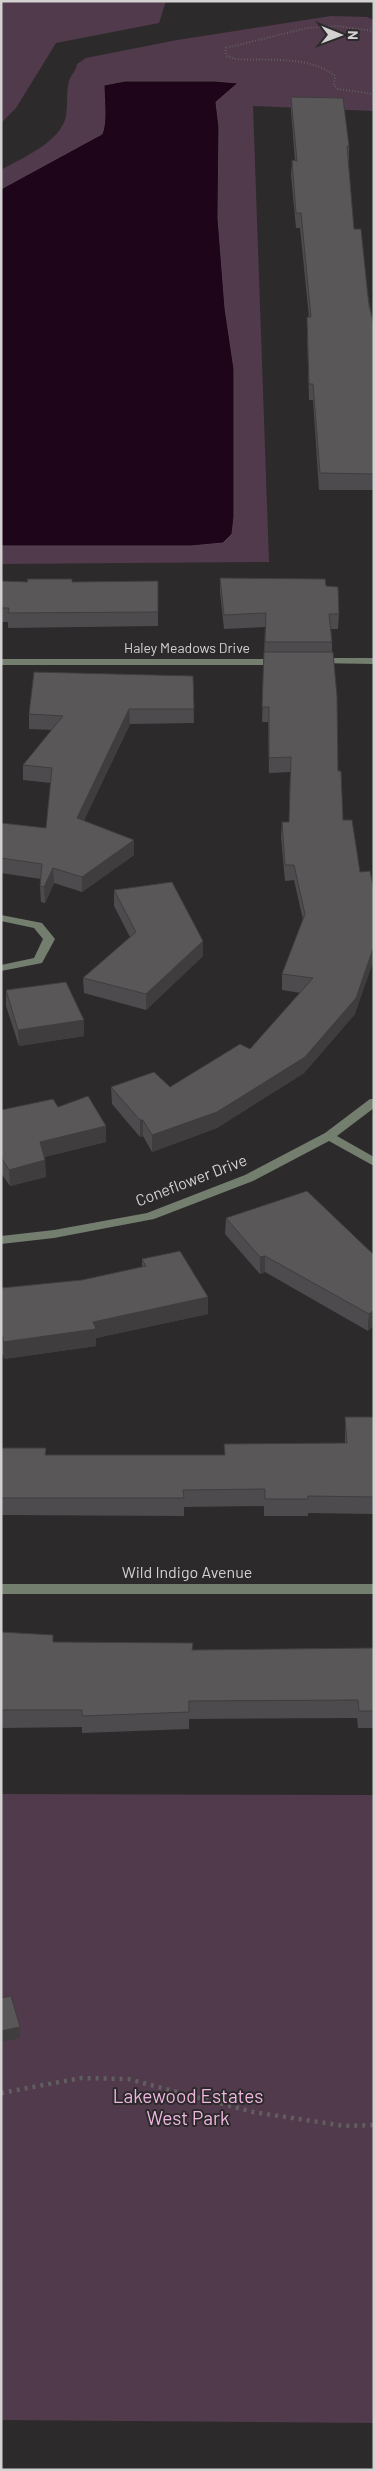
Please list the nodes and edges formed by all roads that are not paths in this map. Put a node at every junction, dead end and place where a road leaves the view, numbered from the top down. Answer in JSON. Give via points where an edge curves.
{"nodes":[{"id":1,"x":374,"y":661,"type":"edge"},
{"id":2,"x":1,"y":662,"type":"edge"},
{"id":3,"x":1,"y":918,"type":"edge"},
{"id":4,"x":1,"y":968,"type":"edge"},
{"id":5,"x":374,"y":1102,"type":"edge"},
{"id":6,"x":329,"y":1136,"type":"junction"},
{"id":7,"x":374,"y":1162,"type":"edge"},
{"id":8,"x":1,"y":1240,"type":"edge"},
{"id":9,"x":374,"y":1589,"type":"edge"},
{"id":10,"x":1,"y":1590,"type":"edge"}],
"edges":[{"from":1,"to":2,"type":"street","name":"Haley Meadows Drive"},
{"from":3,"to":4,"type":"street","via":[[38,925],[49,939],[38,960]]},
{"from":5,"to":6,"type":"street","name":"Coneflower Drive"},
{"from":6,"to":7,"type":"street"},
{"from":6,"to":8,"type":"street","name":"Coneflower Drive","via":[[249,1178],[150,1216],[54,1234]]},
{"from":9,"to":10,"type":"street","name":"Wild Indigo Avenue"}]}
